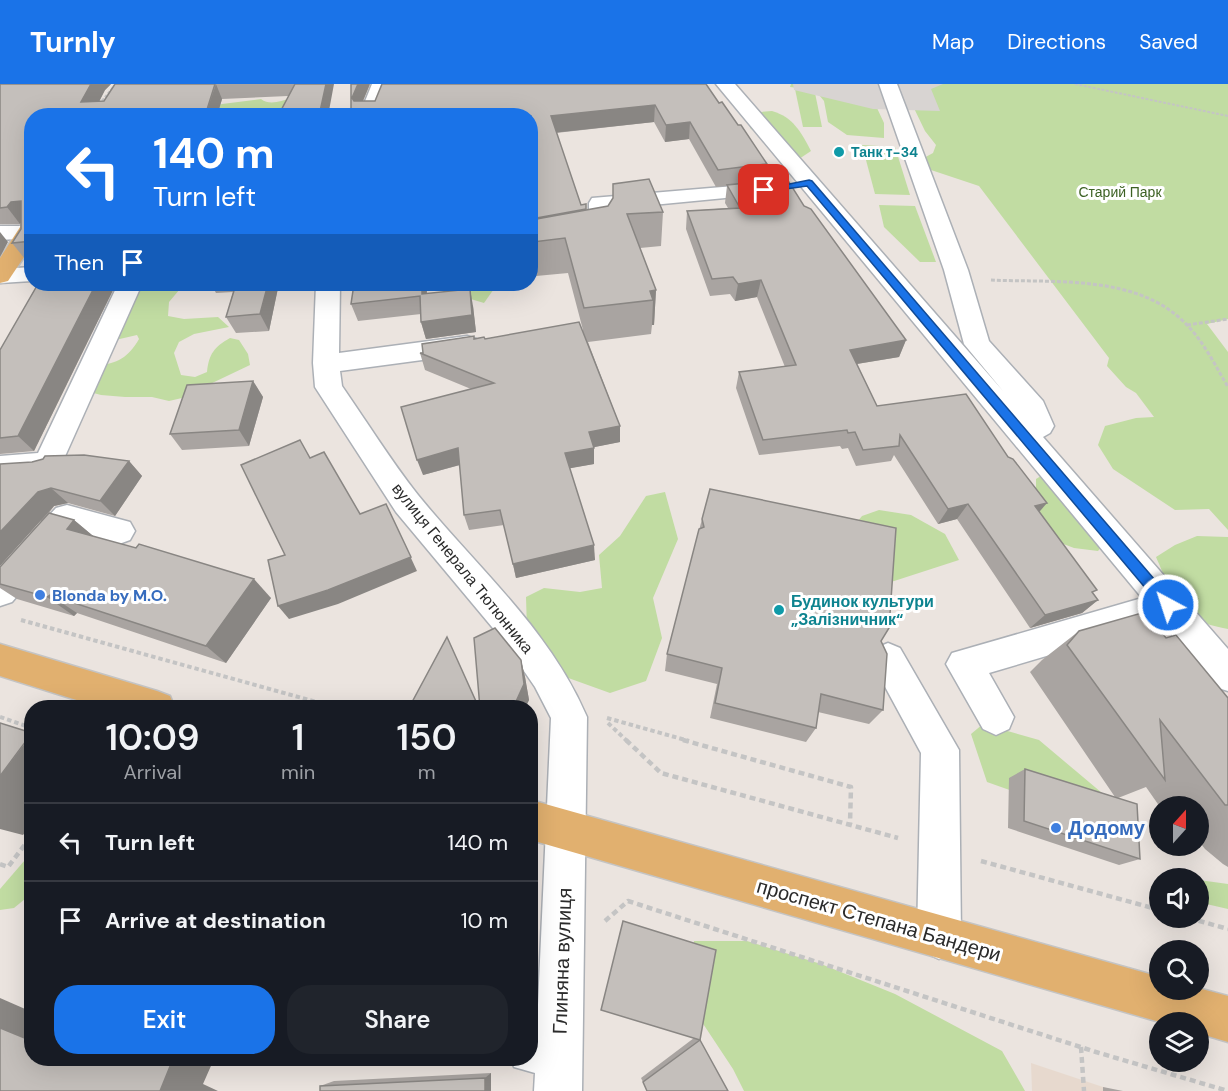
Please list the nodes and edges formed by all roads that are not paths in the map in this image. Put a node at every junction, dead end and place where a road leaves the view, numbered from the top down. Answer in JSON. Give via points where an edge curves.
{"nodes":[{"id":1,"x":381,"y":84,"type":"edge"},
{"id":2,"x":725,"y":84,"type":"edge"},
{"id":3,"x":888,"y":84,"type":"edge"},
{"id":4,"x":371,"y":108,"type":"edge"},
{"id":5,"x":809,"y":183,"type":"junction"},
{"id":6,"x":24,"y":230,"type":"edge"},
{"id":7,"x":0,"y":233,"type":"edge"},
{"id":8,"x":24,"y":238,"type":"edge"},
{"id":9,"x":538,"y":245,"type":"edge"},
{"id":10,"x":24,"y":274,"type":"edge"},
{"id":11,"x":0,"y":276,"type":"edge"},
{"id":12,"x":127,"y":291,"type":"edge"},
{"id":13,"x":328,"y":291,"type":"edge"},
{"id":14,"x":486,"y":342,"type":"edge"},
{"id":15,"x":326,"y":363,"type":"junction"},
{"id":16,"x":1024,"y":435,"type":"junction"},
{"id":17,"x":0,"y":466,"type":"edge"},
{"id":18,"x":119,"y":531,"type":"dead end"},
{"id":19,"x":5,"y":604,"type":"edge"},
{"id":20,"x":1168,"y":605,"type":"junction"},
{"id":21,"x":888,"y":659,"type":"edge"},
{"id":22,"x":0,"y":660,"type":"edge"},
{"id":23,"x":1228,"y":675,"type":"edge"},
{"id":24,"x":132,"y":700,"type":"edge"},
{"id":25,"x":569,"y":717,"type":"joint"},
{"id":26,"x":996,"y":717,"type":"dead end"},
{"id":27,"x":549,"y":825,"type":"edge"},
{"id":28,"x":939,"y":937,"type":"junction"},
{"id":29,"x":1228,"y":1019,"type":"edge"},
{"id":30,"x":549,"y":1064,"type":"edge"}],
"edges":[{"from":1,"to":4,"type":"street"},
{"from":2,"to":5,"type":"street"},
{"from":3,"to":16,"type":"street","via":[[958,277],[977,344],[1034,408],[1040,426]]},
{"from":5,"to":9,"type":"street","via":[[744,193],[600,203],[600,233]]},
{"from":5,"to":16,"type":"street"},
{"from":6,"to":7,"type":"street"},
{"from":8,"to":11,"type":"main road"},
{"from":10,"to":11,"type":"street"},
{"from":12,"to":17,"type":"street","via":[[48,464]]},
{"from":13,"to":15,"type":"street","name":"вулиця Генерала Тютюнника"},
{"from":14,"to":15,"type":"street"},
{"from":15,"to":25,"type":"street","name":"вулиця Генерала Тютюнника","via":[[329,387],[407,503],[514,628],[548,675]]},
{"from":16,"to":20,"type":"street"},
{"from":18,"to":19,"type":"street","via":[[67,517]]},
{"from":20,"to":23,"type":"street"},
{"from":20,"to":26,"type":"street","via":[[964,664]]},
{"from":21,"to":28,"type":"street","via":[[940,750]]},
{"from":22,"to":24,"type":"main road"},
{"from":25,"to":27,"type":"street","name":"Глиняна вулиця"},
{"from":27,"to":28,"type":"main road","name":"проспект Степана Бандери"},
{"from":27,"to":30,"type":"street","name":"Глиняна вулиця"},
{"from":28,"to":29,"type":"main road","name":"проспект Степана Бандери"}]}
